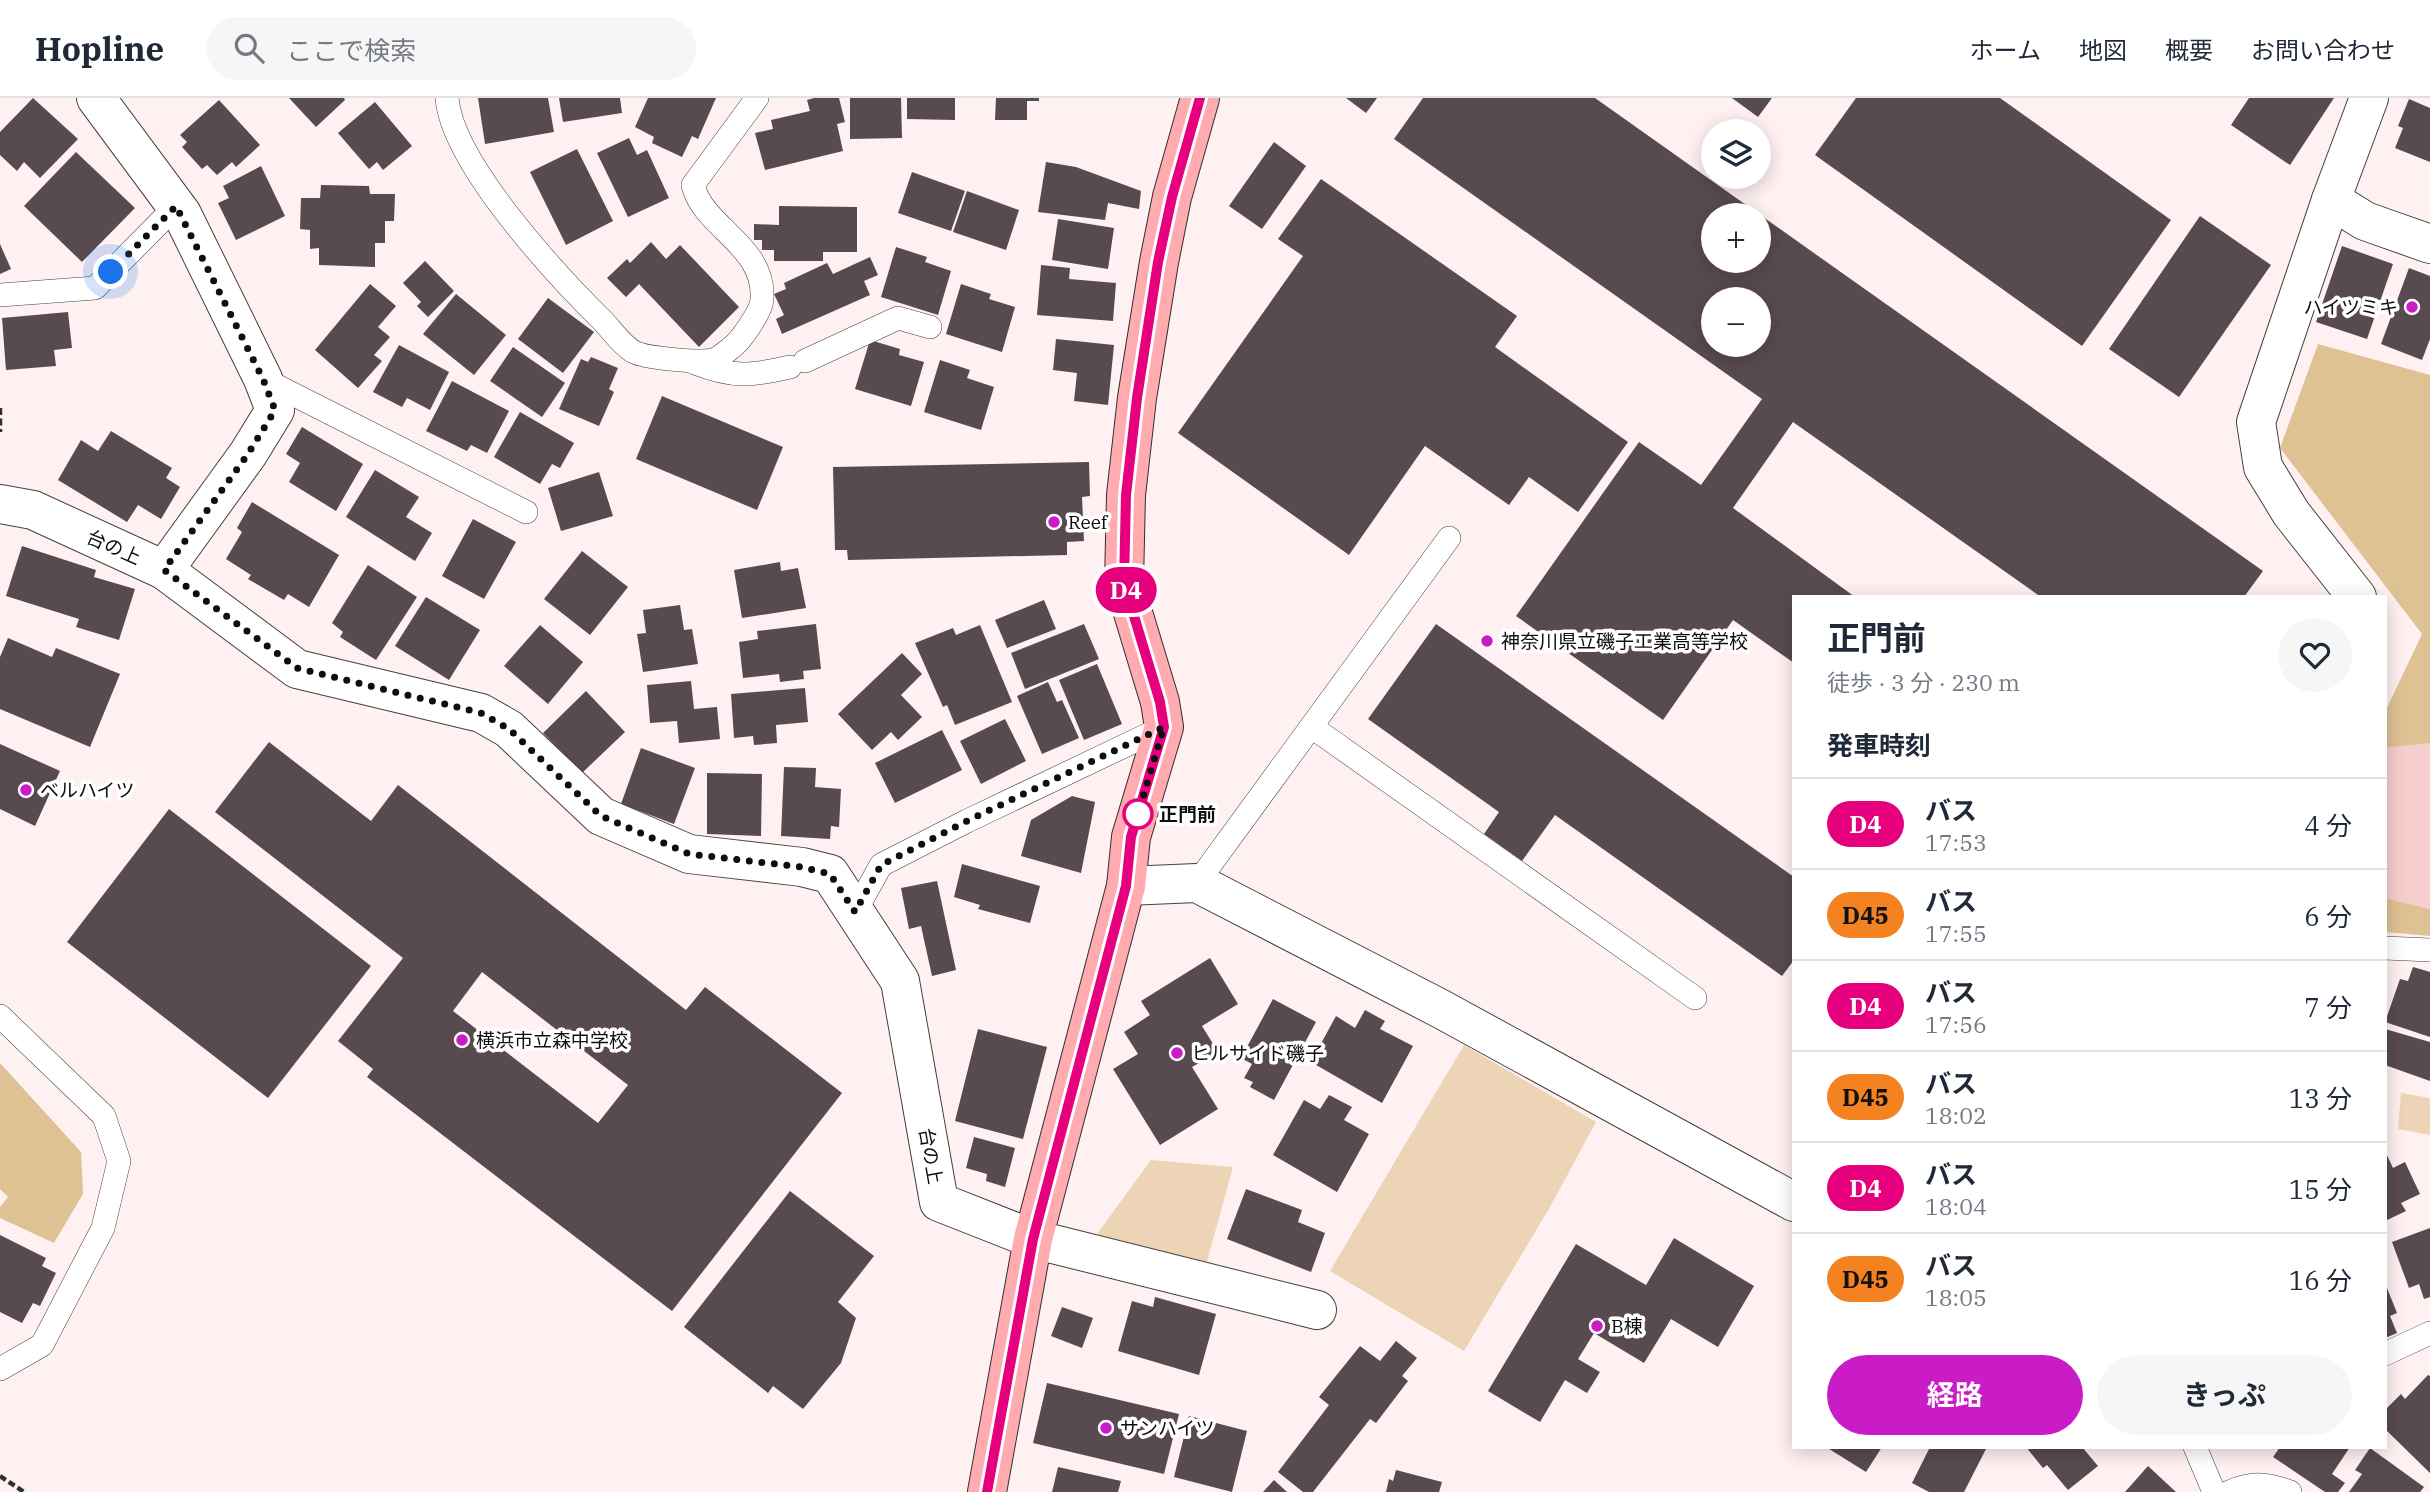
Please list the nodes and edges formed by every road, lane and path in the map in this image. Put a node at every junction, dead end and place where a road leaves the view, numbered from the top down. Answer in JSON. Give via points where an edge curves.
{"nodes":[{"id":1,"x":96,"y":98,"type":"edge"},
{"id":2,"x":447,"y":98,"type":"edge"},
{"id":3,"x":757,"y":98,"type":"edge"},
{"id":4,"x":1200,"y":98,"type":"edge"},
{"id":5,"x":2369,"y":98,"type":"edge"},
{"id":6,"x":2331,"y":200,"type":"junction"},
{"id":7,"x":176,"y":206,"type":"junction"},
{"id":8,"x":2430,"y":244,"type":"edge"},
{"id":9,"x":0,"y":295,"type":"edge"},
{"id":10,"x":930,"y":327,"type":"dead end"},
{"id":11,"x":688,"y":360,"type":"junction"},
{"id":12,"x":263,"y":379,"type":"junction"},
{"id":13,"x":0,"y":408,"type":"edge"},
{"id":14,"x":0,"y":432,"type":"edge"},
{"id":15,"x":0,"y":504,"type":"edge"},
{"id":16,"x":526,"y":512,"type":"dead end"},
{"id":17,"x":1449,"y":538,"type":"dead end"},
{"id":18,"x":164,"y":570,"type":"junction"},
{"id":19,"x":2355,"y":595,"type":"edge"},
{"id":20,"x":1164,"y":727,"type":"junction"},
{"id":21,"x":1312,"y":727,"type":"junction"},
{"id":22,"x":1197,"y":883,"type":"junction"},
{"id":23,"x":1126,"y":886,"type":"junction"},
{"id":24,"x":855,"y":912,"type":"junction"},
{"id":25,"x":2387,"y":948,"type":"edge"},
{"id":26,"x":2430,"y":950,"type":"edge"},
{"id":27,"x":1695,"y":998,"type":"dead end"},
{"id":28,"x":0,"y":1016,"type":"edge"},
{"id":29,"x":1792,"y":1201,"type":"edge"},
{"id":30,"x":1033,"y":1239,"type":"junction"},
{"id":31,"x":1317,"y":1310,"type":"dead end"},
{"id":32,"x":2430,"y":1333,"type":"edge"},
{"id":33,"x":2387,"y":1352,"type":"edge"},
{"id":34,"x":0,"y":1369,"type":"edge"},
{"id":35,"x":2203,"y":1451,"type":"edge"},
{"id":36,"x":0,"y":1476,"type":"edge"},
{"id":37,"x":24,"y":1492,"type":"edge"},
{"id":38,"x":987,"y":1492,"type":"edge"},
{"id":39,"x":2214,"y":1492,"type":"edge"},
{"id":40,"x":2230,"y":1492,"type":"edge"},
{"id":41,"x":2290,"y":1492,"type":"edge"}],
"edges":[{"from":1,"to":7,"type":"street"},
{"from":2,"to":11,"type":"lane","via":[[464,148],[491,190],[564,281],[635,353]]},
{"from":3,"to":11,"type":"lane","via":[[693,185],[696,198],[755,264],[762,301],[740,342],[714,360]]},
{"from":4,"to":20,"type":"street","via":[[1158,262],[1126,495],[1124,583]]},
{"from":5,"to":6,"type":"street"},
{"from":6,"to":8,"type":"street","via":[[2365,221]]},
{"from":6,"to":19,"type":"street","via":[[2256,422],[2263,467],[2291,513]]},
{"from":7,"to":9,"type":"lane","via":[[95,288]]},
{"from":7,"to":12,"type":"street"},
{"from":10,"to":11,"type":"lane","via":[[898,318],[797,364],[748,377],[723,374]]},
{"from":12,"to":16,"type":"lane"},
{"from":12,"to":18,"type":"street","via":[[275,410]]},
{"from":13,"to":14,"type":"path"},
{"from":15,"to":18,"type":"street","name":"台の上","via":[[33,510]]},
{"from":17,"to":21,"type":"lane"},
{"from":18,"to":24,"type":"street","name":"台の上","via":[[297,668],[481,713],[509,729],[601,816],[689,854],[830,874]]},
{"from":20,"to":23,"type":"street","via":[[1131,837]]},
{"from":20,"to":24,"type":"lane","via":[[881,865]]},
{"from":21,"to":22,"type":"lane"},
{"from":21,"to":27,"type":"lane"},
{"from":22,"to":23,"type":"street"},
{"from":22,"to":29,"type":"street","via":[[1441,1009]]},
{"from":23,"to":30,"type":"street"},
{"from":24,"to":30,"type":"street","name":"台の上","via":[[900,981],[939,1202]]},
{"from":25,"to":26,"type":"lane"},
{"from":28,"to":34,"type":"lane","via":[[104,1116],[119,1161],[103,1228],[42,1345]]},
{"from":30,"to":31,"type":"street"},
{"from":30,"to":38,"type":"street"},
{"from":32,"to":33,"type":"lane"},
{"from":35,"to":39,"type":"lane"},
{"from":36,"to":37,"type":"path"},
{"from":40,"to":41,"type":"lane","via":[[2247,1484],[2267,1483]]}]}
